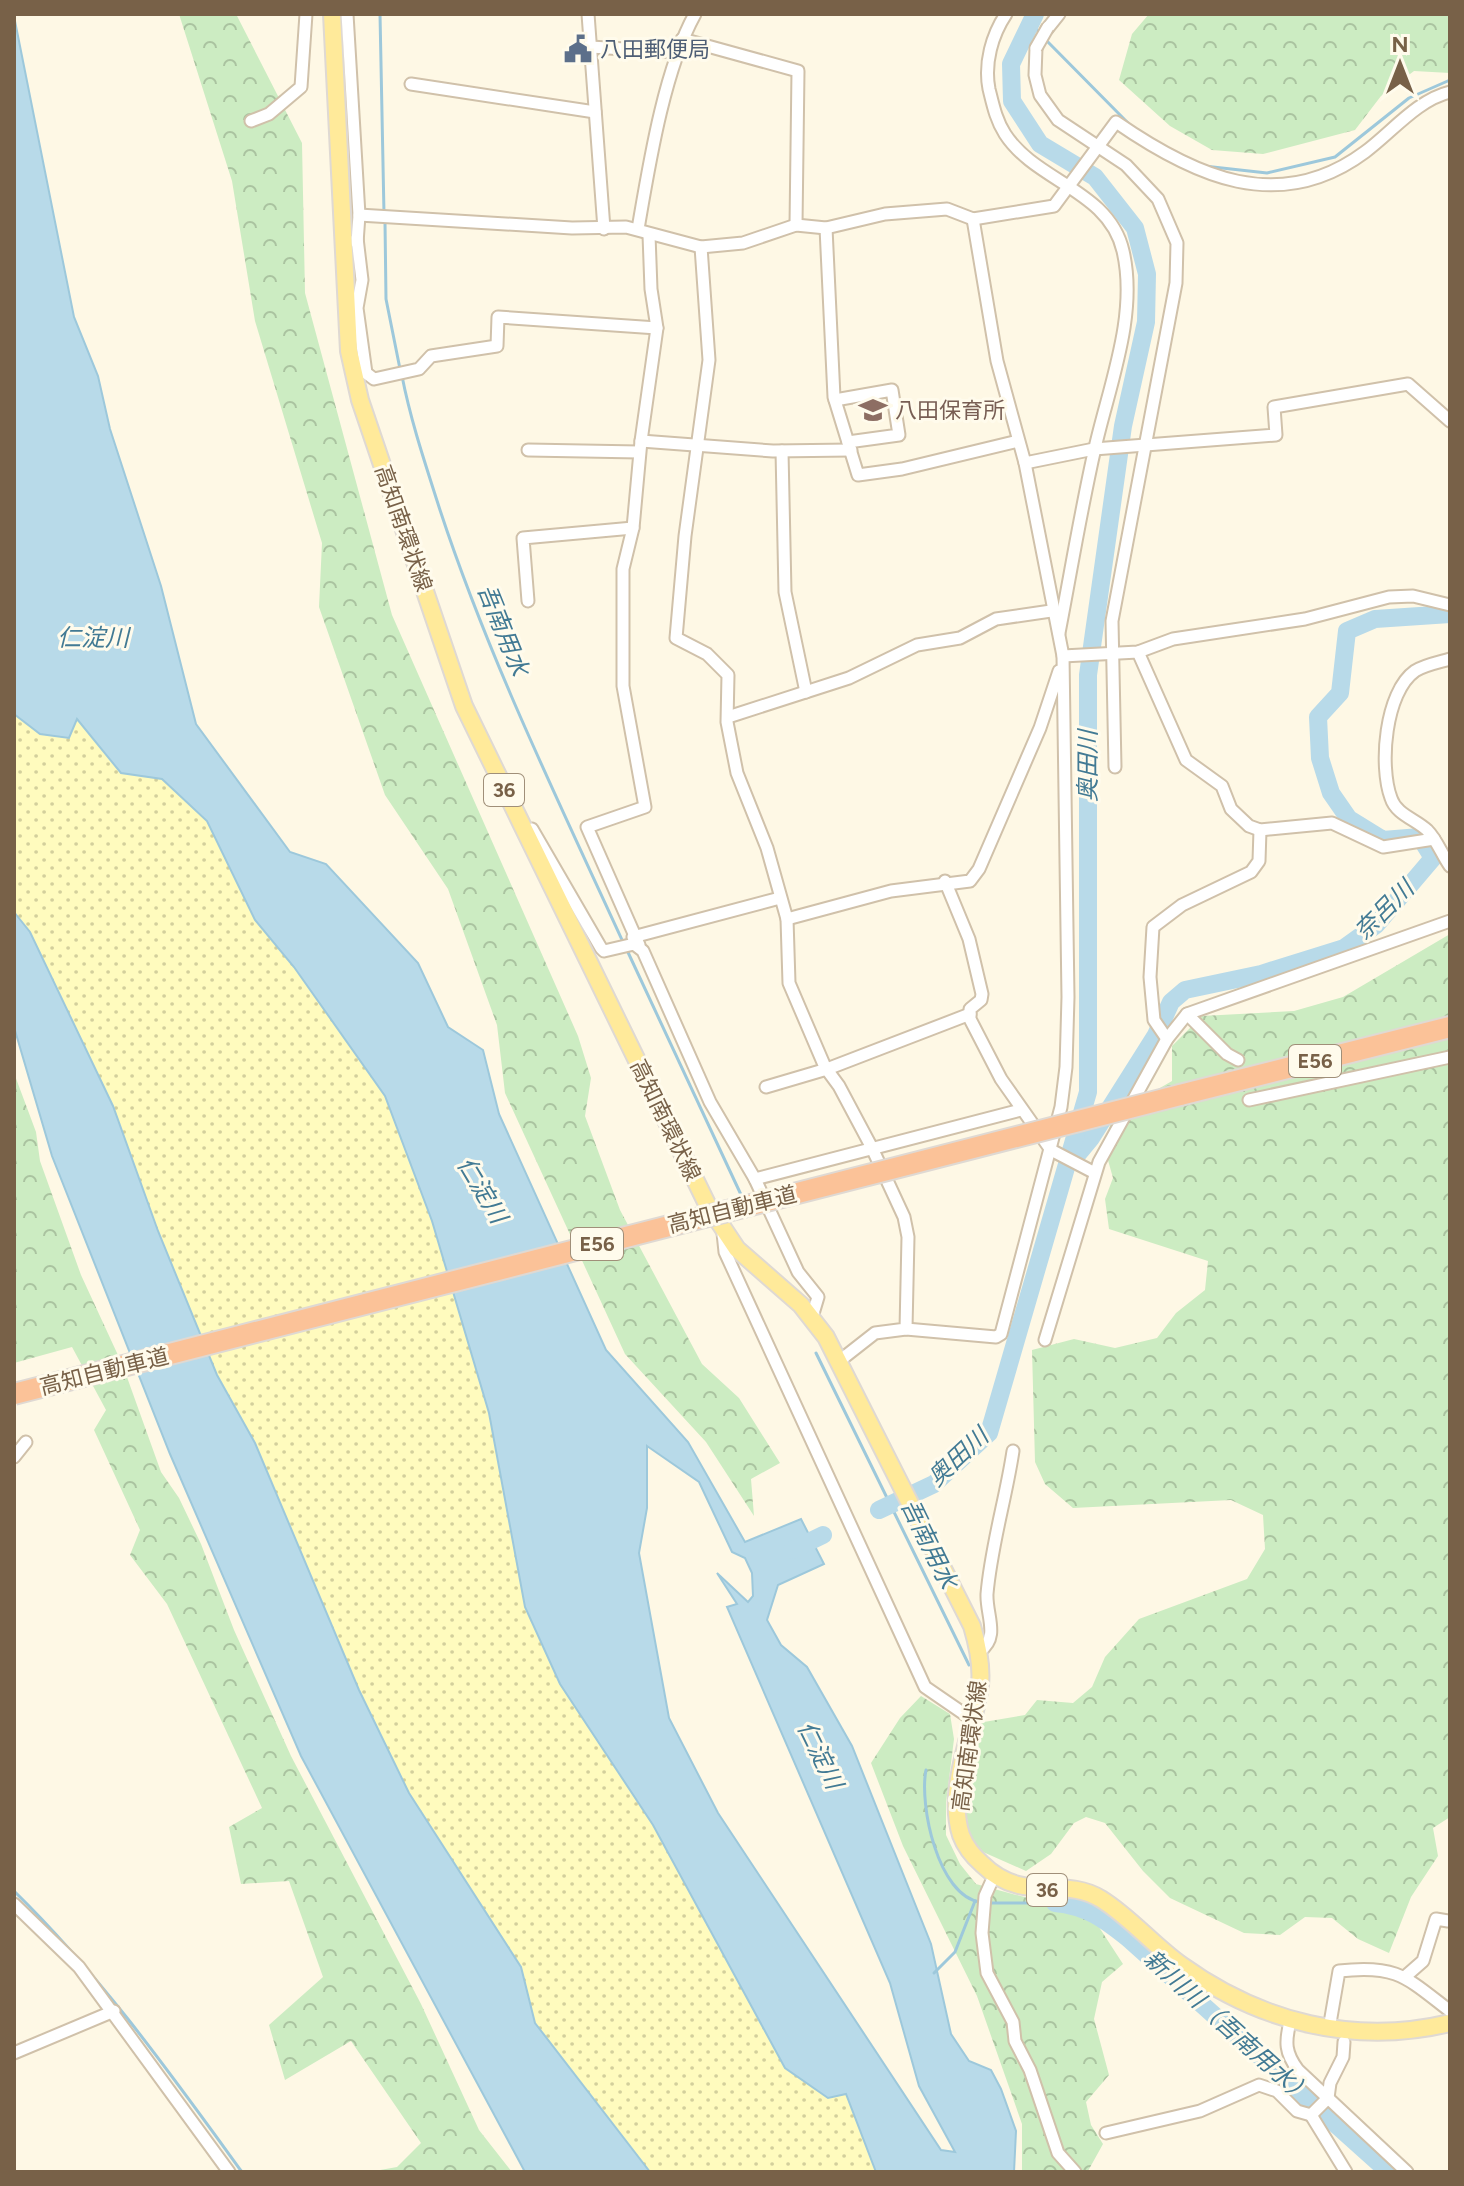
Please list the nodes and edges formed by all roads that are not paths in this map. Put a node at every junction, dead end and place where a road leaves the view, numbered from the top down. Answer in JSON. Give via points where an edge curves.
{"nodes":[{"id":1,"x":306,"y":14,"type":"edge"},
{"id":2,"x":332,"y":14,"type":"edge"},
{"id":3,"x":347,"y":14,"type":"edge"},
{"id":4,"x":588,"y":14,"type":"edge"},
{"id":5,"x":695,"y":14,"type":"edge"},
{"id":6,"x":1006,"y":14,"type":"edge"},
{"id":7,"x":1059,"y":14,"type":"edge"},
{"id":8,"x":682,"y":39,"type":"junction"},
{"id":9,"x":590,"y":47,"type":"junction"},
{"id":10,"x":679,"y":52,"type":"junction"},
{"id":11,"x":411,"y":84,"type":"dead end"},
{"id":12,"x":1450,"y":92,"type":"edge"},
{"id":13,"x":595,"y":112,"type":"junction"},
{"id":14,"x":251,"y":121,"type":"dead end"},
{"id":15,"x":1097,"y":149,"type":"junction"},
{"id":16,"x":1072,"y":185,"type":"junction"},
{"id":17,"x":359,"y":215,"type":"junction"},
{"id":18,"x":973,"y":219,"type":"junction"},
{"id":19,"x":796,"y":225,"type":"junction"},
{"id":20,"x":826,"y":228,"type":"junction"},
{"id":21,"x":604,"y":229,"type":"junction"},
{"id":22,"x":638,"y":229,"type":"junction"},
{"id":23,"x":649,"y":235,"type":"junction"},
{"id":24,"x":357,"y":238,"type":"junction"},
{"id":25,"x":701,"y":247,"type":"junction"},
{"id":26,"x":345,"y":300,"type":"junction"},
{"id":27,"x":657,"y":328,"type":"junction"},
{"id":28,"x":835,"y":400,"type":"junction"},
{"id":29,"x":1450,"y":421,"type":"edge"},
{"id":30,"x":1018,"y":441,"type":"junction"},
{"id":31,"x":640,"y":446,"type":"junction"},
{"id":32,"x":850,"y":446,"type":"junction"},
{"id":33,"x":1142,"y":446,"type":"junction"},
{"id":34,"x":700,"y":447,"type":"junction"},
{"id":35,"x":1094,"y":449,"type":"junction"},
{"id":36,"x":528,"y":450,"type":"dead end"},
{"id":37,"x":782,"y":451,"type":"junction"},
{"id":38,"x":1025,"y":463,"type":"junction"},
{"id":39,"x":633,"y":528,"type":"junction"},
{"id":40,"x":528,"y":601,"type":"dead end"},
{"id":41,"x":1449,"y":602,"type":"edge"},
{"id":42,"x":1051,"y":611,"type":"junction"},
{"id":43,"x":1059,"y":637,"type":"junction"},
{"id":44,"x":1138,"y":652,"type":"junction"},
{"id":45,"x":1106,"y":654,"type":"junction"},
{"id":46,"x":1068,"y":655,"type":"junction"},
{"id":47,"x":1450,"y":659,"type":"edge"},
{"id":48,"x":806,"y":692,"type":"junction"},
{"id":49,"x":728,"y":717,"type":"junction"},
{"id":50,"x":484,"y":748,"type":"junction"},
{"id":51,"x":1115,"y":767,"type":"dead end"},
{"id":52,"x":1260,"y":830,"type":"junction"},
{"id":53,"x":1434,"y":839,"type":"junction"},
{"id":54,"x":1450,"y":866,"type":"edge"},
{"id":55,"x":945,"y":881,"type":"junction"},
{"id":56,"x":780,"y":898,"type":"junction"},
{"id":57,"x":787,"y":919,"type":"junction"},
{"id":58,"x":1450,"y":921,"type":"edge"},
{"id":59,"x":635,"y":942,"type":"junction"},
{"id":60,"x":970,"y":1014,"type":"junction"},
{"id":61,"x":1187,"y":1014,"type":"junction"},
{"id":62,"x":1450,"y":1027,"type":"edge"},
{"id":63,"x":1167,"y":1039,"type":"junction"},
{"id":64,"x":1450,"y":1057,"type":"edge"},
{"id":65,"x":1238,"y":1060,"type":"dead end"},
{"id":66,"x":827,"y":1069,"type":"junction"},
{"id":67,"x":766,"y":1087,"type":"dead end"},
{"id":68,"x":1249,"y":1100,"type":"dead end"},
{"id":69,"x":1117,"y":1105,"type":"dead end"},
{"id":70,"x":1021,"y":1110,"type":"junction"},
{"id":71,"x":1120,"y":1126,"type":"junction"},
{"id":72,"x":872,"y":1148,"type":"junction"},
{"id":73,"x":1051,"y":1150,"type":"junction"},
{"id":74,"x":1095,"y":1173,"type":"junction"},
{"id":75,"x":755,"y":1179,"type":"junction"},
{"id":76,"x":723,"y":1232,"type":"junction"},
{"id":77,"x":812,"y":1317,"type":"junction"},
{"id":78,"x":906,"y":1329,"type":"junction"},
{"id":79,"x":1045,"y":1340,"type":"dead end"},
{"id":80,"x":838,"y":1362,"type":"junction"},
{"id":81,"x":14,"y":1394,"type":"edge"},
{"id":82,"x":26,"y":1442,"type":"dead end"},
{"id":83,"x":1013,"y":1451,"type":"dead end"},
{"id":84,"x":14,"y":1457,"type":"edge"},
{"id":85,"x":980,"y":1651,"type":"junction"},
{"id":86,"x":973,"y":1720,"type":"junction"},
{"id":87,"x":994,"y":1876,"type":"junction"},
{"id":88,"x":14,"y":1904,"type":"edge"},
{"id":89,"x":1448,"y":1921,"type":"dead end"},
{"id":90,"x":1407,"y":1975,"type":"junction"},
{"id":91,"x":114,"y":2011,"type":"junction"},
{"id":92,"x":1450,"y":2011,"type":"edge"},
{"id":93,"x":1290,"y":2022,"type":"junction"},
{"id":94,"x":1450,"y":2023,"type":"edge"},
{"id":95,"x":1329,"y":2029,"type":"junction"},
{"id":96,"x":1344,"y":2042,"type":"dead end"},
{"id":97,"x":14,"y":2053,"type":"edge"},
{"id":98,"x":1319,"y":2106,"type":"junction"},
{"id":99,"x":1106,"y":2133,"type":"dead end"},
{"id":100,"x":229,"y":2172,"type":"edge"},
{"id":101,"x":1075,"y":2172,"type":"edge"},
{"id":102,"x":1346,"y":2172,"type":"edge"},
{"id":103,"x":1407,"y":2172,"type":"edge"}],
"edges":[{"from":1,"to":14,"type":"street","via":[[301,87],[269,114]]},
{"from":2,"to":26,"type":"main road","name":"高知南環状線","number":"36"},
{"from":3,"to":17,"type":"street"},
{"from":4,"to":9,"type":"street"},
{"from":5,"to":8,"type":"street"},
{"from":6,"to":16,"type":"street","via":[[996,29],[986,73],[994,111],[1019,150]]},
{"from":7,"to":15,"type":"street","bridge":true,"via":[[1036,48],[1040,95],[1058,120]]},
{"from":8,"to":10,"type":"street"},
{"from":8,"to":19,"type":"street","via":[[798,71]]},
{"from":9,"to":10,"type":"street"},
{"from":9,"to":13,"type":"street"},
{"from":10,"to":22,"type":"street"},
{"from":11,"to":13,"type":"street"},
{"from":12,"to":15,"type":"street","via":[[1417,108],[1343,167],[1299,182],[1259,186],[1217,178],[1151,147],[1116,122]]},
{"from":13,"to":21,"type":"street"},
{"from":15,"to":16,"type":"street"},
{"from":15,"to":33,"type":"street","via":[[1126,165],[1158,199],[1177,243],[1176,283]]},
{"from":16,"to":18,"type":"street","via":[[1054,206]]},
{"from":16,"to":35,"type":"street","via":[[1098,205],[1123,253],[1125,316]]},
{"from":17,"to":21,"type":"street"},
{"from":17,"to":24,"type":"street"},
{"from":18,"to":20,"type":"street","via":[[947,209],[885,214]]},
{"from":18,"to":30,"type":"street","via":[[997,361]]},
{"from":19,"to":20,"type":"street"},
{"from":19,"to":25,"type":"street","via":[[743,243]]},
{"from":20,"to":28,"type":"street"},
{"from":21,"to":22,"type":"street"},
{"from":22,"to":23,"type":"street"},
{"from":23,"to":25,"type":"street"},
{"from":23,"to":27,"type":"street"},
{"from":24,"to":26,"type":"street","via":[[354,285]]},
{"from":24,"to":27,"type":"street","via":[[362,280],[357,308],[366,373],[374,379],[419,369],[431,356],[497,346],[498,317]]},
{"from":25,"to":34,"type":"street","via":[[709,360]]},
{"from":26,"to":50,"type":"main road","name":"高知南環状線","number":"36","via":[[360,400],[464,706]]},
{"from":27,"to":31,"type":"street"},
{"from":28,"to":32,"type":"street"},
{"from":28,"to":32,"type":"street","via":[[892,390],[899,435]]},
{"from":29,"to":33,"type":"street","via":[[1408,384],[1274,407],[1276,435]]},
{"from":30,"to":32,"type":"street","via":[[858,475]]},
{"from":30,"to":38,"type":"street"},
{"from":31,"to":34,"type":"street"},
{"from":31,"to":36,"type":"street"},
{"from":31,"to":39,"type":"street"},
{"from":32,"to":37,"type":"street"},
{"from":33,"to":35,"type":"street"},
{"from":33,"to":45,"type":"street"},
{"from":34,"to":37,"type":"street"},
{"from":34,"to":49,"type":"street","via":[[676,638],[707,654],[728,675]]},
{"from":35,"to":38,"type":"street"},
{"from":35,"to":43,"type":"street"},
{"from":37,"to":48,"type":"street","via":[[785,592]]},
{"from":38,"to":42,"type":"street"},
{"from":39,"to":40,"type":"street","via":[[523,538]]},
{"from":39,"to":59,"type":"street","via":[[623,569],[623,686],[645,807],[587,827]]},
{"from":41,"to":44,"type":"street","via":[[1389,597],[1305,619],[1173,639]]},
{"from":42,"to":43,"type":"street"},
{"from":42,"to":48,"type":"street","via":[[996,619],[960,638],[917,645]]},
{"from":43,"to":46,"type":"street"},
{"from":44,"to":45,"type":"street"},
{"from":44,"to":52,"type":"street","via":[[1186,760],[1222,786],[1231,809]]},
{"from":45,"to":46,"type":"street"},
{"from":45,"to":51,"type":"street"},
{"from":46,"to":55,"type":"street","via":[[979,869],[970,881]]},
{"from":46,"to":73,"type":"street","via":[[1068,1036]]},
{"from":47,"to":53,"type":"street","via":[[1415,671],[1396,694],[1389,720],[1386,767],[1391,798]]},
{"from":48,"to":49,"type":"street"},
{"from":49,"to":56,"type":"street","via":[[737,773]]},
{"from":50,"to":59,"type":"street","via":[[604,951]]},
{"from":50,"to":76,"type":"main road","name":"高知南環状線","number":"36"},
{"from":52,"to":53,"type":"street","via":[[1332,823],[1383,847]]},
{"from":52,"to":63,"type":"street","via":[[1259,861],[1251,872],[1182,905],[1153,927],[1154,1020]]},
{"from":53,"to":54,"type":"street"},
{"from":55,"to":57,"type":"street"},
{"from":55,"to":60,"type":"street","via":[[969,939],[982,994]]},
{"from":56,"to":57,"type":"street"},
{"from":56,"to":59,"type":"street"},
{"from":57,"to":66,"type":"street","via":[[789,983]]},
{"from":58,"to":61,"type":"street"},
{"from":59,"to":75,"type":"street","via":[[710,1102]]},
{"from":60,"to":66,"type":"street"},
{"from":60,"to":70,"type":"street"},
{"from":61,"to":63,"type":"street"},
{"from":61,"to":65,"type":"street"},
{"from":62,"to":81,"type":"highway","name":"高知自動車道","number":"E56","bridge":true},
{"from":63,"to":71,"type":"street"},
{"from":64,"to":68,"type":"street"},
{"from":66,"to":67,"type":"street"},
{"from":66,"to":72,"type":"street"},
{"from":69,"to":71,"type":"street"},
{"from":70,"to":72,"type":"street"},
{"from":70,"to":73,"type":"street"},
{"from":71,"to":74,"type":"street"},
{"from":72,"to":75,"type":"street"},
{"from":72,"to":78,"type":"street","via":[[908,1237]]},
{"from":73,"to":74,"type":"street"},
{"from":73,"to":78,"type":"street","via":[[1001,1334]]},
{"from":74,"to":79,"type":"street"},
{"from":75,"to":77,"type":"street","via":[[798,1272],[818,1297]]},
{"from":76,"to":77,"type":"main road","name":"高知南環状線","number":"36"},
{"from":76,"to":86,"type":"street","via":[[725,1252],[925,1687]]},
{"from":77,"to":80,"type":"main road","name":"高知南環状線","number":"36"},
{"from":78,"to":80,"type":"street","via":[[875,1333]]},
{"from":80,"to":85,"type":"main road","name":"高知南環状線","number":"36"},
{"from":82,"to":84,"type":"street"},
{"from":83,"to":85,"type":"street","via":[[988,1590],[992,1636]]},
{"from":85,"to":86,"type":"main road","name":"高知南環状線","number":"36"},
{"from":86,"to":87,"type":"main road","name":"高知南環状線","number":"36","via":[[957,1812],[974,1857]]},
{"from":87,"to":93,"type":"main road","number":"36","via":[[1011,1885],[1076,1890],[1101,1899],[1215,1987]]},
{"from":87,"to":101,"type":"street","via":[[987,1885],[983,1921],[987,1973],[1013,2022],[1015,2041],[1058,2153]]},
{"from":88,"to":91,"type":"street","via":[[79,1967]]},
{"from":89,"to":90,"type":"street","via":[[1436,1919],[1423,1961]]},
{"from":90,"to":92,"type":"street"},
{"from":90,"to":95,"type":"street","via":[[1339,1971]]},
{"from":91,"to":97,"type":"street"},
{"from":91,"to":100,"type":"street"},
{"from":93,"to":95,"type":"main road","number":"36"},
{"from":93,"to":98,"type":"street","via":[[1287,2056]]},
{"from":94,"to":95,"type":"main road","number":"36","via":[[1400,2032]]},
{"from":96,"to":98,"type":"street","via":[[1343,2057]]},
{"from":98,"to":99,"type":"street","via":[[1297,2111],[1277,2091],[1259,2085],[1200,2111]]},
{"from":98,"to":102,"type":"street"},
{"from":98,"to":103,"type":"street"}]}
